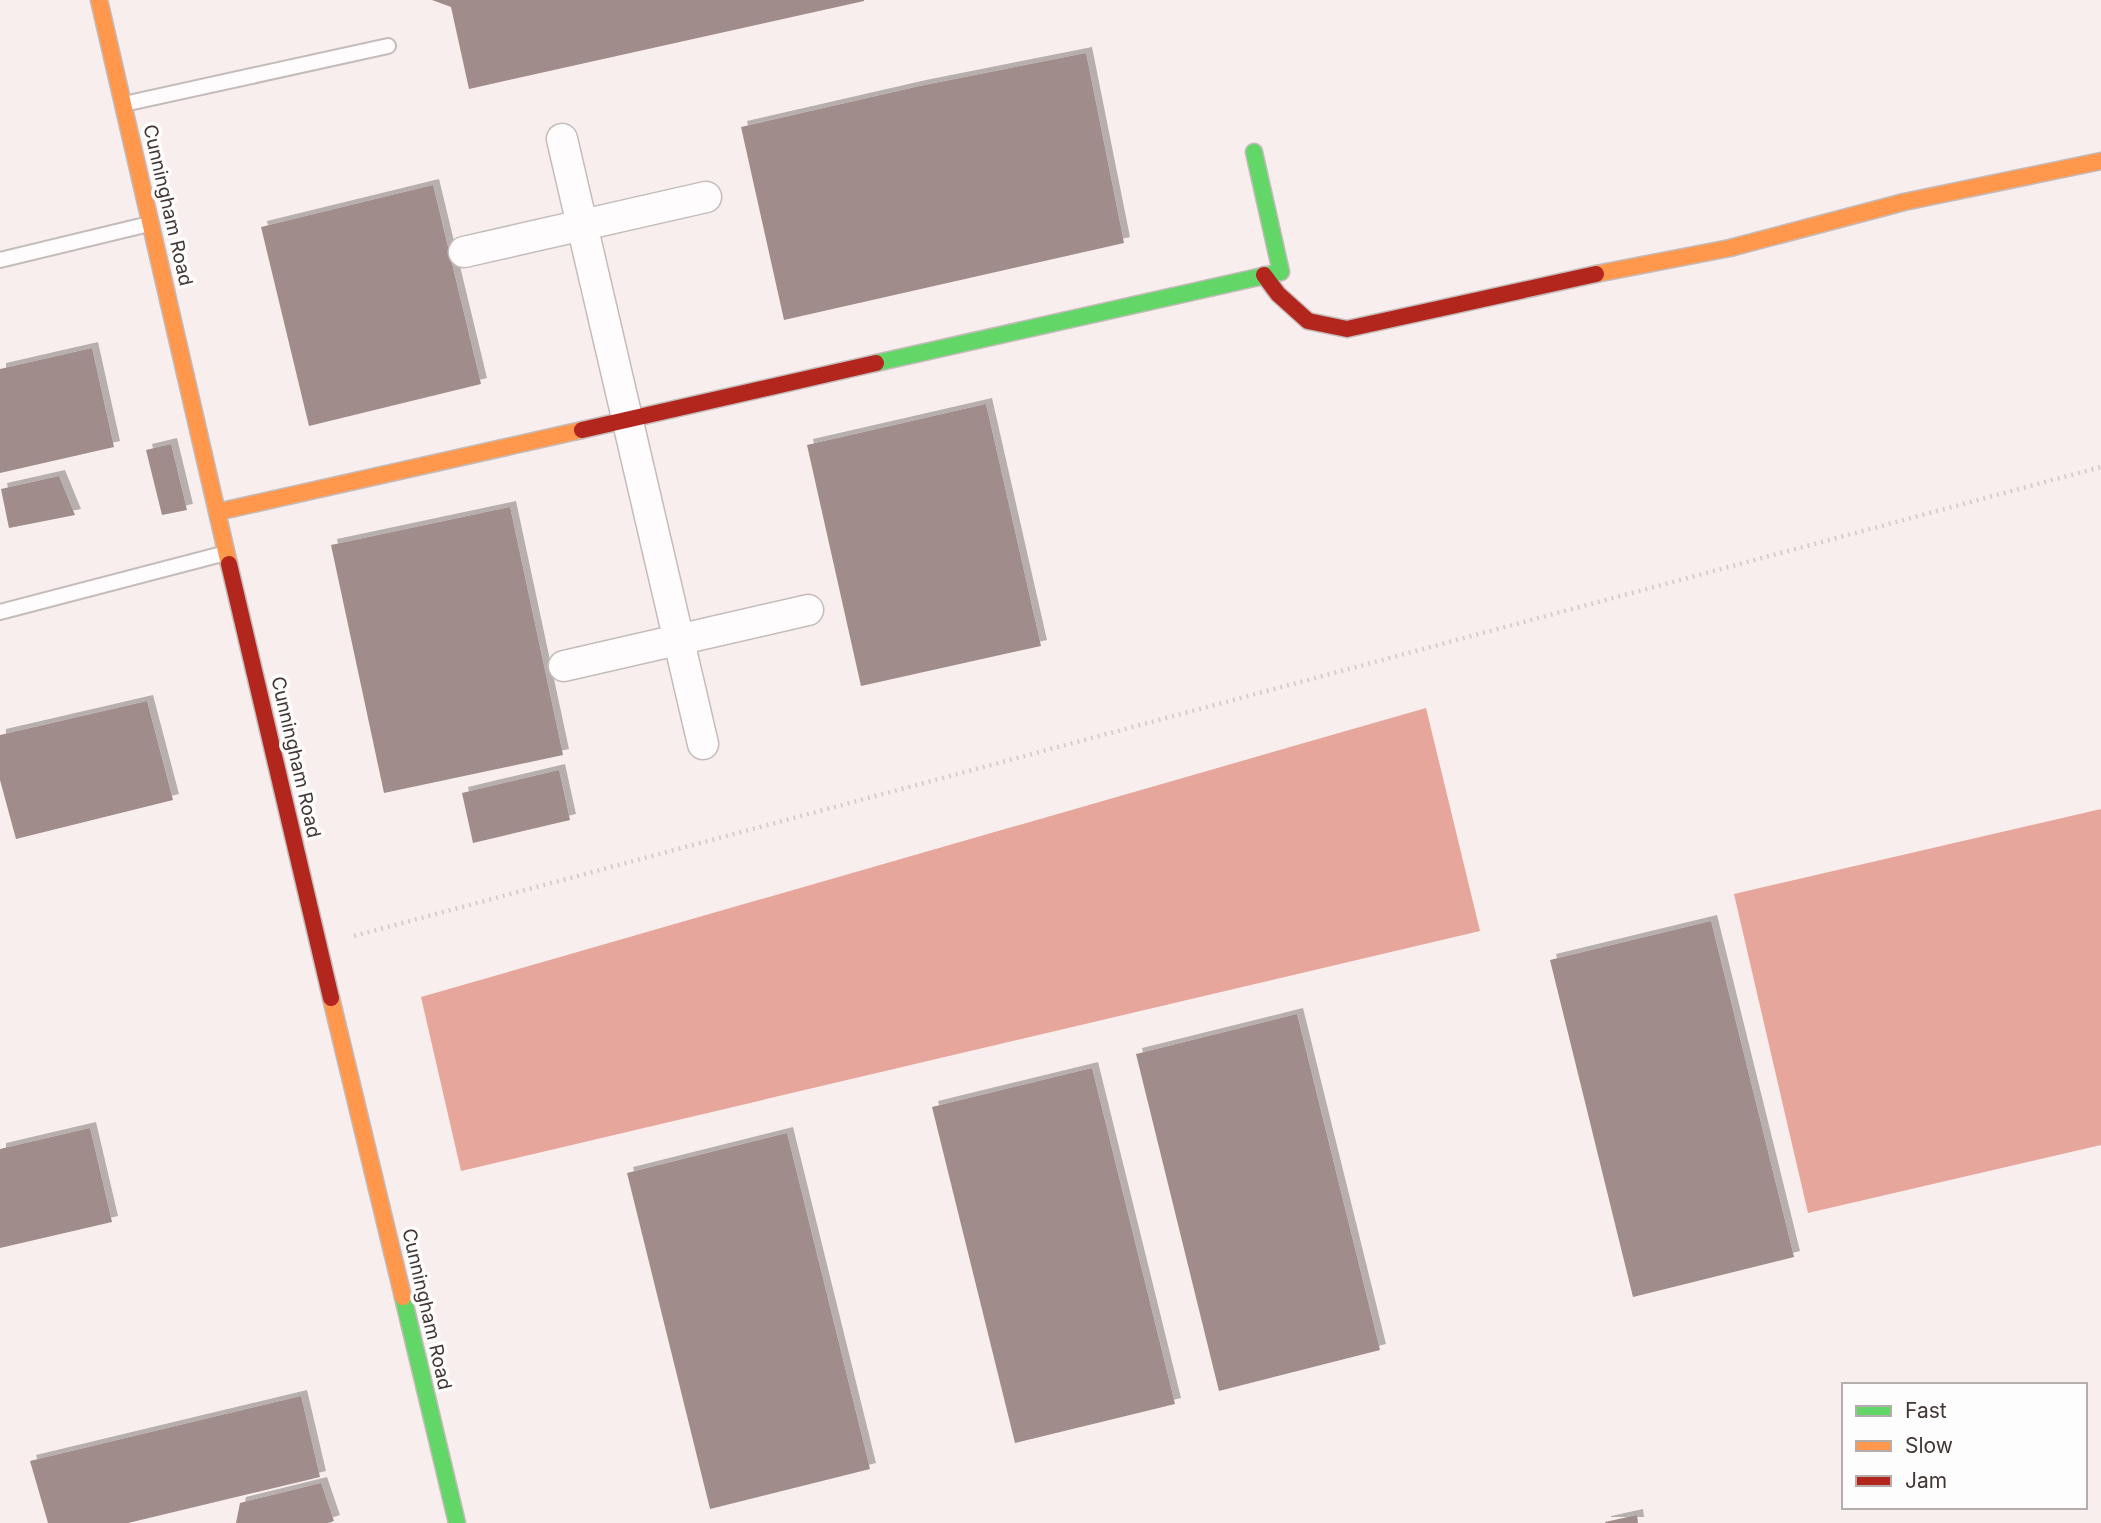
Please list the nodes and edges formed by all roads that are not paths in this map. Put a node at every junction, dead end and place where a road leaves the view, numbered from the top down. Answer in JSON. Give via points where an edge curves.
{"nodes":[{"id":1,"x":99,"y":0,"type":"edge"},
{"id":2,"x":388,"y":46,"type":"dead end"},
{"id":3,"x":123,"y":104,"type":"junction"},
{"id":4,"x":562,"y":139,"type":"dead end"},
{"id":5,"x":1254,"y":152,"type":"dead end"},
{"id":6,"x":2101,"y":161,"type":"edge"},
{"id":7,"x":706,"y":197,"type":"dead end"},
{"id":8,"x":150,"y":224,"type":"junction"},
{"id":9,"x":581,"y":225,"type":"junction"},
{"id":10,"x":464,"y":252,"type":"dead end"},
{"id":11,"x":0,"y":260,"type":"edge"},
{"id":12,"x":1264,"y":275,"type":"junction"},
{"id":13,"x":626,"y":420,"type":"junction"},
{"id":14,"x":217,"y":512,"type":"junction"},
{"id":15,"x":227,"y":553,"type":"junction"},
{"id":16,"x":808,"y":610,"type":"dead end"},
{"id":17,"x":0,"y":612,"type":"edge"},
{"id":18,"x":679,"y":640,"type":"junction"},
{"id":19,"x":564,"y":666,"type":"dead end"},
{"id":20,"x":703,"y":744,"type":"dead end"},
{"id":21,"x":457,"y":1523,"type":"edge"}],
"edges":[{"from":1,"to":3,"type":"street","name":"Cunningham Road"},
{"from":2,"to":3,"type":"lane"},
{"from":3,"to":8,"type":"street","name":"Cunningham Road"},
{"from":4,"to":9,"type":"street"},
{"from":5,"to":12,"type":"street","via":[[1281,272]]},
{"from":6,"to":12,"type":"street","via":[[1904,202],[1730,248],[1347,329],[1308,321]]},
{"from":7,"to":9,"type":"street"},
{"from":8,"to":11,"type":"lane"},
{"from":8,"to":14,"type":"street","name":"Cunningham Road"},
{"from":9,"to":10,"type":"street"},
{"from":9,"to":13,"type":"street"},
{"from":12,"to":13,"type":"street"},
{"from":13,"to":14,"type":"street"},
{"from":13,"to":18,"type":"street"},
{"from":14,"to":15,"type":"street","name":"Cunningham Road"},
{"from":15,"to":17,"type":"lane"},
{"from":15,"to":21,"type":"street","name":"Cunningham Road"},
{"from":16,"to":18,"type":"street"},
{"from":18,"to":19,"type":"street"},
{"from":18,"to":20,"type":"street"}]}
